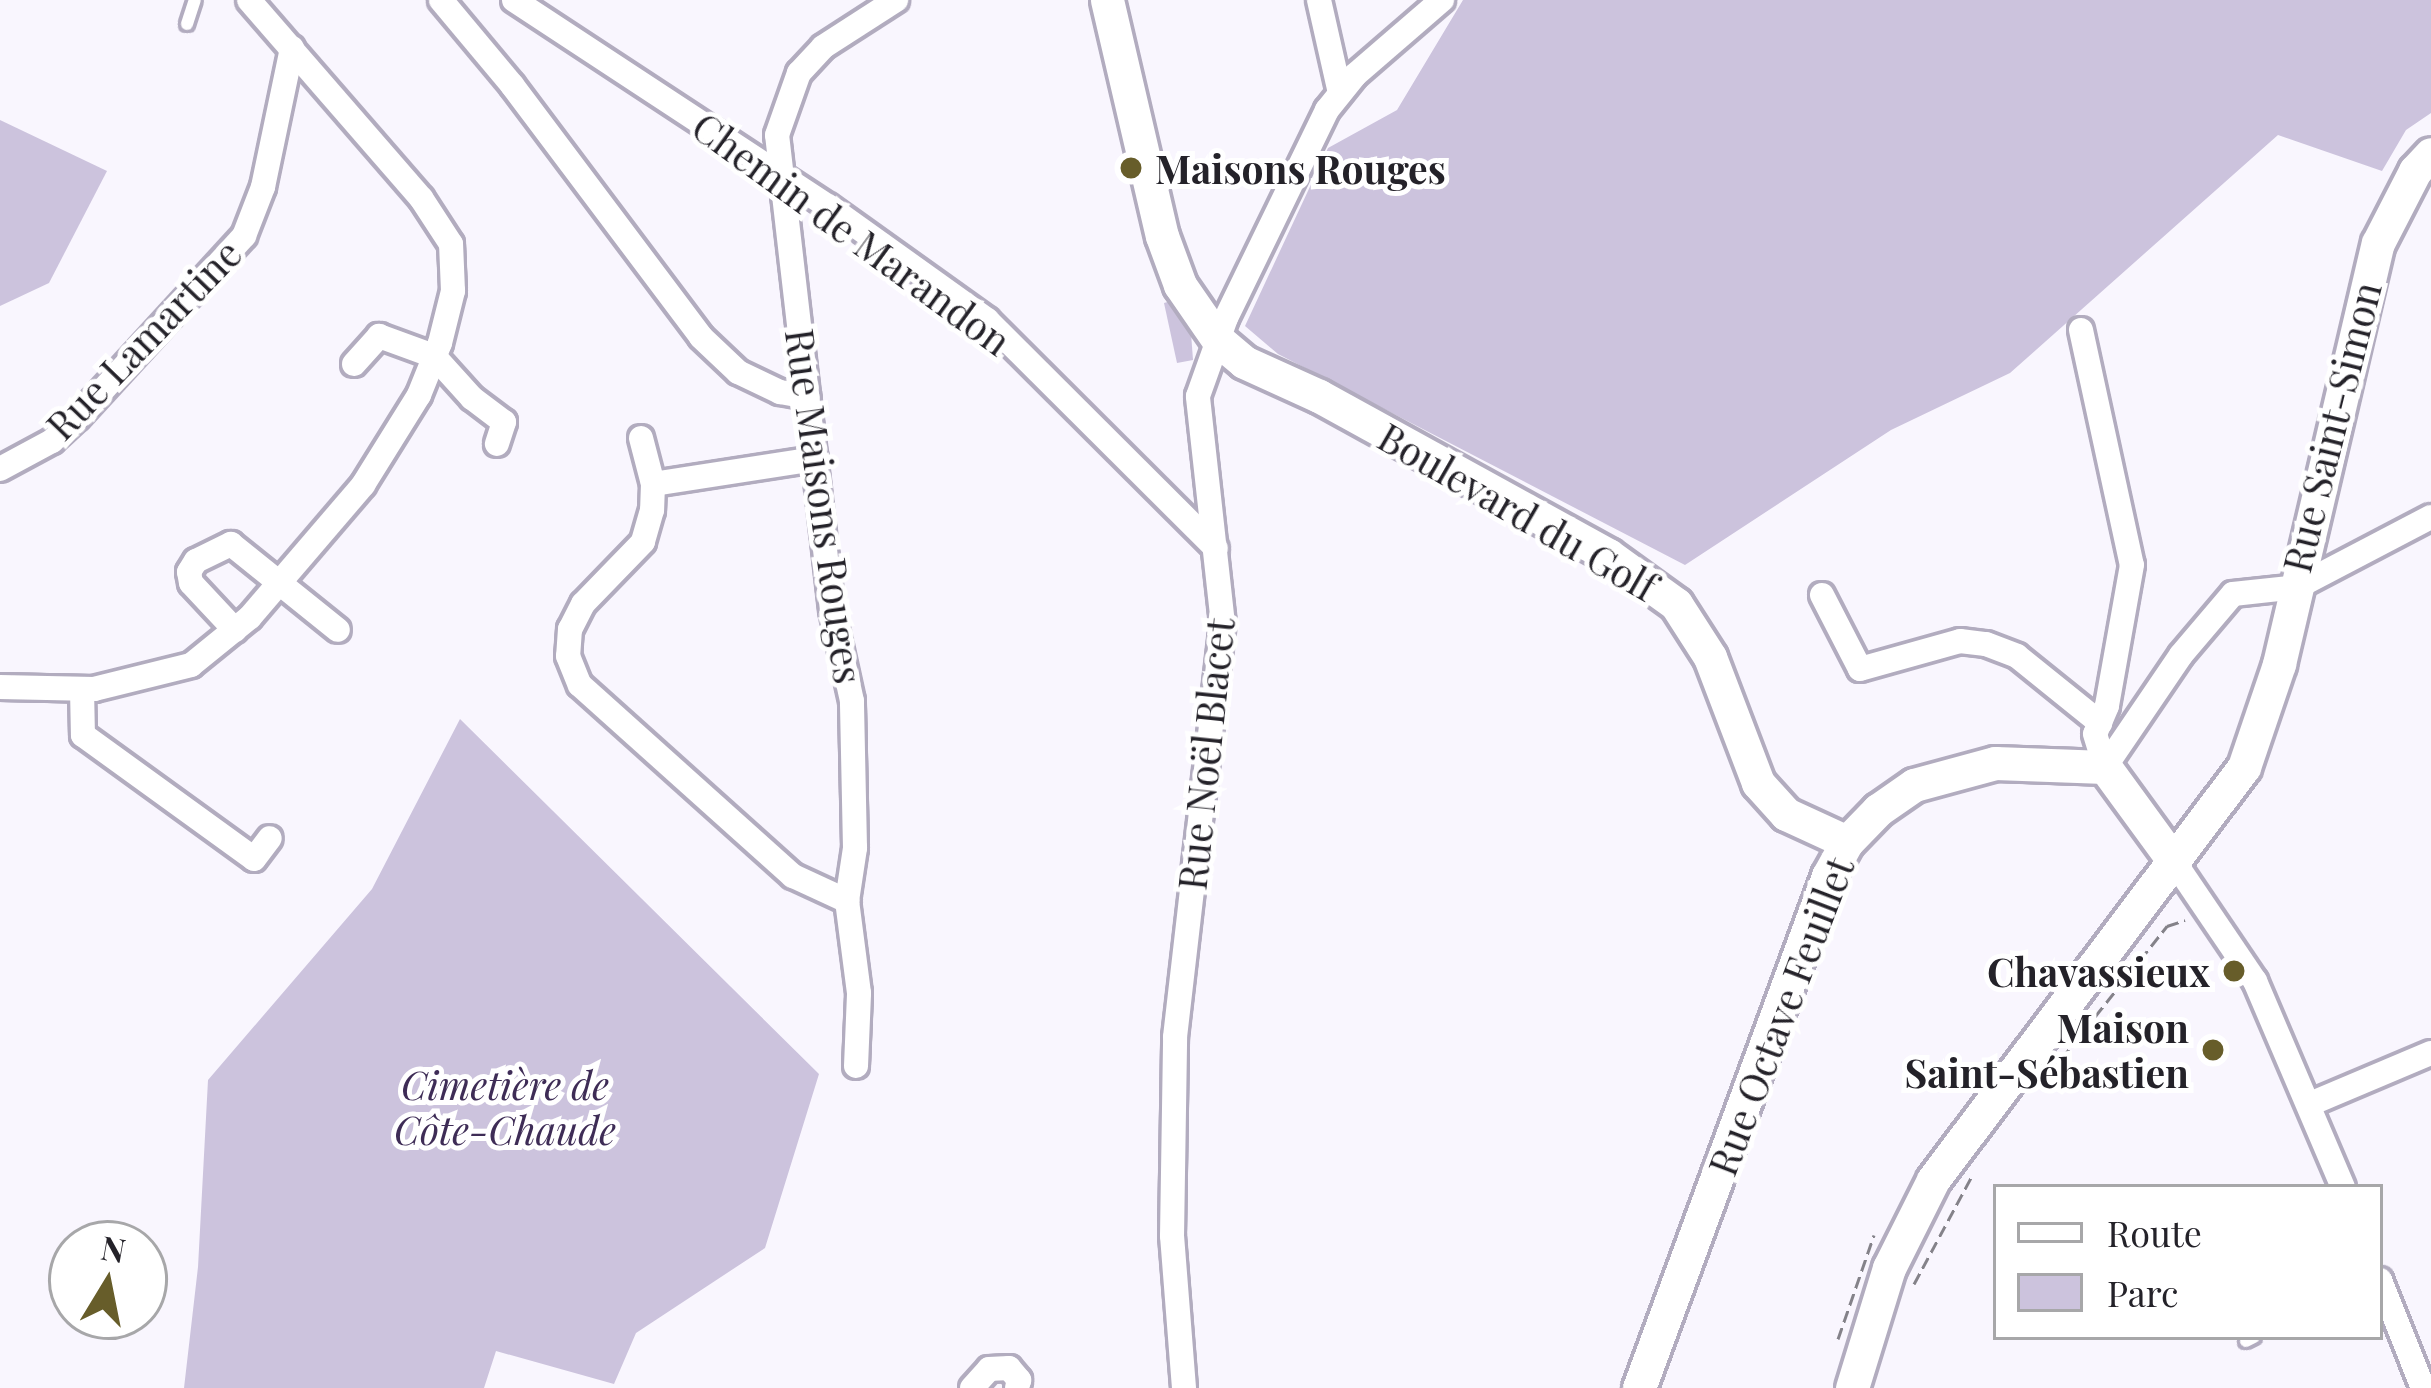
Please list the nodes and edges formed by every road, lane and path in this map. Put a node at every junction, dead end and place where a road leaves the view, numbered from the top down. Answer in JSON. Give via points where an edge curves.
{"nodes":[{"id":1,"x":195,"y":0,"type":"edge"},
{"id":2,"x":249,"y":0,"type":"edge"},
{"id":3,"x":441,"y":0,"type":"edge"},
{"id":4,"x":514,"y":0,"type":"edge"},
{"id":5,"x":896,"y":0,"type":"edge"},
{"id":6,"x":1107,"y":0,"type":"edge"},
{"id":7,"x":1319,"y":0,"type":"edge"},
{"id":8,"x":1442,"y":0,"type":"edge"},
{"id":9,"x":187,"y":24,"type":"dead end"},
{"id":10,"x":292,"y":48,"type":"junction"},
{"id":11,"x":1340,"y":93,"type":"junction"},
{"id":12,"x":2431,"y":154,"type":"edge"},
{"id":13,"x":782,"y":176,"type":"junction"},
{"id":14,"x":2081,"y":330,"type":"dead end"},
{"id":15,"x":1218,"y":340,"type":"junction"},
{"id":16,"x":434,"y":356,"type":"junction"},
{"id":17,"x":354,"y":364,"type":"dead end"},
{"id":18,"x":808,"y":398,"type":"junction"},
{"id":19,"x":641,"y":438,"type":"dead end"},
{"id":20,"x":497,"y":444,"type":"dead end"},
{"id":21,"x":815,"y":459,"type":"junction"},
{"id":22,"x":0,"y":469,"type":"edge"},
{"id":23,"x":653,"y":484,"type":"junction"},
{"id":24,"x":2431,"y":517,"type":"edge"},
{"id":25,"x":1216,"y":548,"type":"junction"},
{"id":26,"x":283,"y":581,"type":"junction"},
{"id":27,"x":2297,"y":587,"type":"junction"},
{"id":28,"x":1822,"y":595,"type":"dead end"},
{"id":29,"x":235,"y":630,"type":"junction"},
{"id":30,"x":338,"y":630,"type":"dead end"},
{"id":31,"x":0,"y":687,"type":"edge"},
{"id":32,"x":82,"y":689,"type":"junction"},
{"id":33,"x":2100,"y":723,"type":"junction"},
{"id":34,"x":2105,"y":767,"type":"junction"},
{"id":35,"x":270,"y":838,"type":"dead end"},
{"id":36,"x":1846,"y":842,"type":"junction"},
{"id":37,"x":2175,"y":863,"type":"junction"},
{"id":38,"x":847,"y":901,"type":"junction"},
{"id":39,"x":2204,"y":903,"type":"junction"},
{"id":40,"x":2431,"y":1053,"type":"edge"},
{"id":41,"x":856,"y":1066,"type":"dead end"},
{"id":42,"x":2038,"y":1088,"type":"dead end"},
{"id":43,"x":2310,"y":1104,"type":"junction"},
{"id":44,"x":1980,"y":1161,"type":"dead end"},
{"id":45,"x":2342,"y":1184,"type":"edge"},
{"id":46,"x":2383,"y":1287,"type":"edge"},
{"id":47,"x":1904,"y":1301,"type":"dead end"},
{"id":48,"x":2423,"y":1384,"type":"edge"},
{"id":49,"x":972,"y":1388,"type":"edge"},
{"id":50,"x":1017,"y":1388,"type":"edge"},
{"id":51,"x":1184,"y":1388,"type":"edge"},
{"id":52,"x":1639,"y":1388,"type":"edge"},
{"id":53,"x":1852,"y":1388,"type":"edge"}],
"edges":[{"from":1,"to":9,"type":"lane"},
{"from":2,"to":10,"type":"street"},
{"from":3,"to":18,"type":"street","via":[[701,337],[738,372]]},
{"from":4,"to":13,"type":"street","name":"Chemin de Marandon"},
{"from":5,"to":13,"type":"street","name":"Rue Maisons Rouges","via":[[823,46],[799,73],[777,135]]},
{"from":6,"to":15,"type":"street","via":[[1162,236],[1180,285]]},
{"from":7,"to":11,"type":"street"},
{"from":8,"to":11,"type":"street","name":"Rue Noël Blacet"},
{"from":10,"to":16,"type":"street","via":[[451,244],[453,290]]},
{"from":10,"to":22,"type":"street","name":"Rue Lamartine","via":[[263,187],[244,236],[78,417]]},
{"from":11,"to":15,"type":"street","name":"Rue Noël Blacet"},
{"from":12,"to":27,"type":"street","name":"Rue Saint-Simon","via":[[2378,243]]},
{"from":13,"to":18,"type":"street","name":"Rue Maisons Rouges"},
{"from":13,"to":25,"type":"street","name":"Chemin de Marandon","via":[[987,320]]},
{"from":14,"to":33,"type":"street","via":[[2132,566]]},
{"from":15,"to":25,"type":"street","name":"Rue Noël Blacet","via":[[1198,396]]},
{"from":15,"to":36,"type":"street","name":"Boulevard du Golf","via":[[1244,362],[1608,555],[1676,604],[1710,657],[1758,783],[1786,814]]},
{"from":16,"to":17,"type":"street","via":[[379,336]]},
{"from":16,"to":20,"type":"street","via":[[504,422]]},
{"from":16,"to":26,"type":"street","via":[[363,485]]},
{"from":18,"to":21,"type":"street","name":"Rue Maisons Rouges"},
{"from":19,"to":23,"type":"street"},
{"from":21,"to":23,"type":"street"},
{"from":21,"to":38,"type":"street","name":"Rue Maisons Rouges","via":[[832,610],[852,700],[855,848]]},
{"from":23,"to":38,"type":"street","via":[[643,542],[583,604],[570,629],[568,656],[580,685],[793,876]]},
{"from":24,"to":27,"type":"street"},
{"from":25,"to":51,"type":"street","name":"Rue Noël Blacet","via":[[1223,624],[1174,1037],[1172,1236]]},
{"from":26,"to":29,"type":"street"},
{"from":26,"to":29,"type":"street","via":[[231,544],[196,561],[191,583]]},
{"from":26,"to":30,"type":"street"},
{"from":27,"to":34,"type":"street","name":"Rue Saint-Simon","via":[[2233,594]]},
{"from":27,"to":37,"type":"street","via":[[2244,766]]},
{"from":28,"to":33,"type":"street","via":[[1860,669],[1960,641],[1986,644],[2017,656]]},
{"from":29,"to":32,"type":"street","via":[[191,665]]},
{"from":31,"to":32,"type":"street"},
{"from":32,"to":35,"type":"street","via":[[83,735],[254,859]]},
{"from":33,"to":34,"type":"street","via":[[2095,734]]},
{"from":34,"to":36,"type":"street","name":"Rue Octave Feuillet","via":[[1995,763],[1957,770],[1914,785]]},
{"from":34,"to":37,"type":"street"},
{"from":36,"to":52,"type":"street","name":"Rue Octave Feuillet"},
{"from":37,"to":39,"type":"street"},
{"from":37,"to":53,"type":"street","via":[[1933,1180],[1889,1268]]},
{"from":38,"to":41,"type":"street","name":"Rue Maisons Rouges","via":[[859,992]]},
{"from":39,"to":42,"type":"path","via":[[2194,917],[2167,926]]},
{"from":39,"to":43,"type":"street","via":[[2255,981]]},
{"from":40,"to":43,"type":"street"},
{"from":43,"to":45,"type":"street"},
{"from":44,"to":47,"type":"path"},
{"from":46,"to":48,"type":"street"},
{"from":49,"to":50,"type":"street","via":[[989,1369],[1009,1368]]}]}
